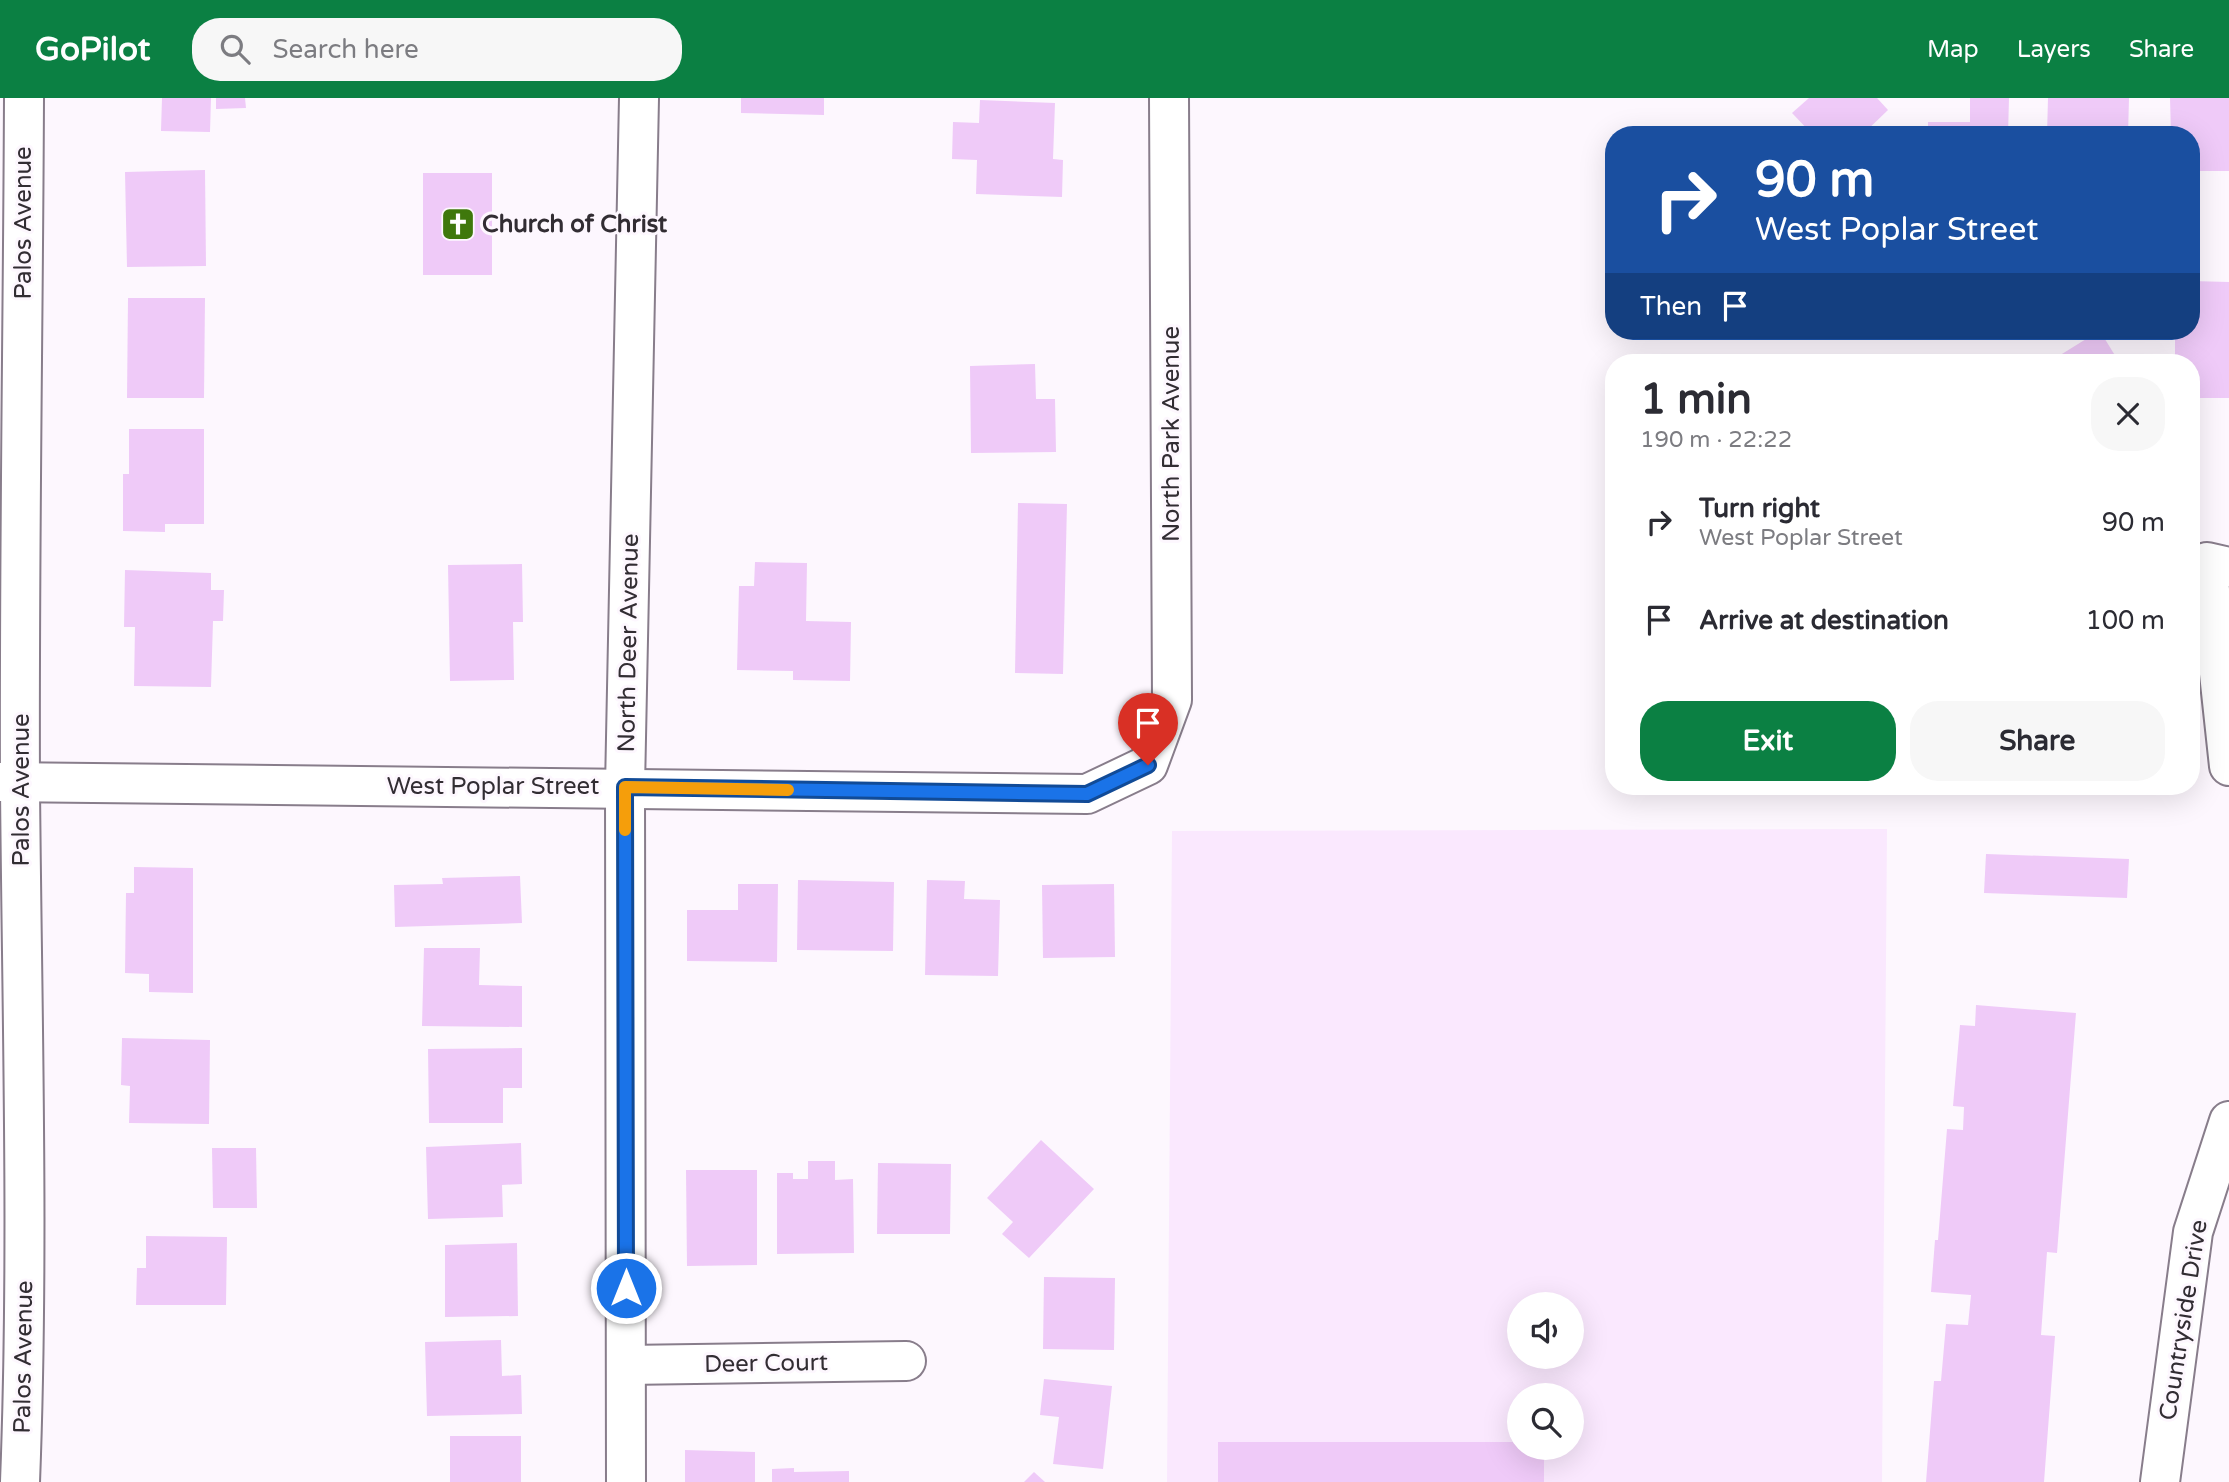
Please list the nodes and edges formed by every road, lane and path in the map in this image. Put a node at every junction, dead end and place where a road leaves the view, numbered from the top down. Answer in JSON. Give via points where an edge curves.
{"nodes":[{"id":1,"x":24,"y":98,"type":"edge"},
{"id":2,"x":639,"y":98,"type":"edge"},
{"id":3,"x":1169,"y":98,"type":"edge"},
{"id":4,"x":2229,"y":567,"type":"edge"},
{"id":5,"x":1148,"y":765,"type":"joint"},
{"id":6,"x":2229,"y":766,"type":"edge"},
{"id":7,"x":10,"y":782,"type":"edge"},
{"id":8,"x":625,"y":787,"type":"junction"},
{"id":9,"x":2229,"y":1121,"type":"edge"},
{"id":10,"x":906,"y":1361,"type":"dead end"},
{"id":11,"x":626,"y":1365,"type":"junction"},
{"id":12,"x":12,"y":1366,"type":"edge"},
{"id":13,"x":20,"y":1482,"type":"edge"},
{"id":14,"x":626,"y":1482,"type":"edge"},
{"id":15,"x":2160,"y":1482,"type":"edge"}],
"edges":[{"from":1,"to":7,"type":"street","name":"Palos Avenue"},
{"from":2,"to":8,"type":"street","name":"North Deer Avenue"},
{"from":3,"to":5,"type":"street","name":"North Park Avenue","via":[[1172,700]]},
{"from":4,"to":6,"type":"street","via":[[2207,562]]},
{"from":5,"to":8,"type":"street","name":"West Poplar Street","via":[[1087,794]]},
{"from":7,"to":8,"type":"street","name":"West Poplar Street"},
{"from":7,"to":12,"type":"street","name":"Palos Avenue","via":[[24,1145]]},
{"from":8,"to":11,"type":"street","name":"North Deer Avenue"},
{"from":9,"to":15,"type":"street","name":"Countryside Drive","via":[[2193,1231]]},
{"from":10,"to":11,"type":"street","name":"Deer Court"},
{"from":11,"to":14,"type":"street","name":"North Deer Avenue"},
{"from":12,"to":13,"type":"street","name":"Palos Avenue"}]}
